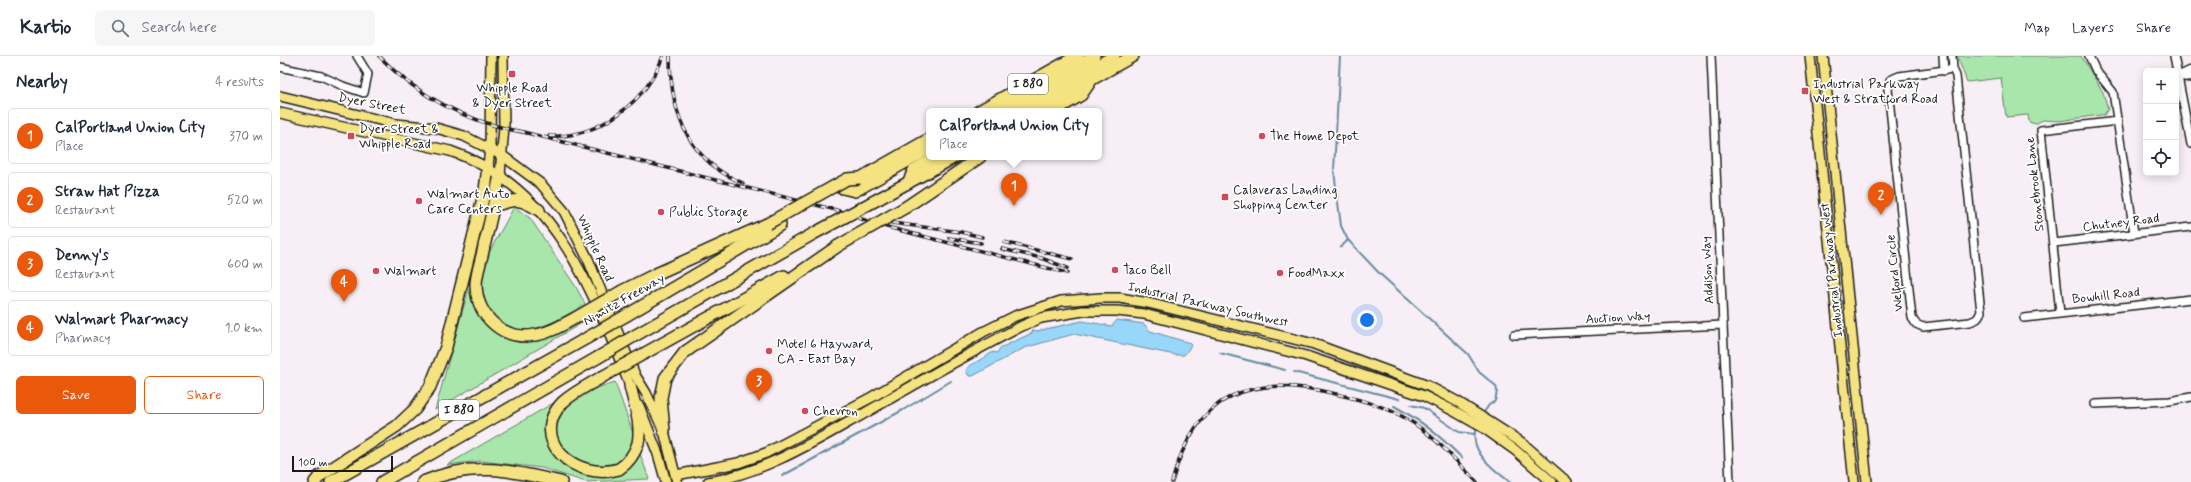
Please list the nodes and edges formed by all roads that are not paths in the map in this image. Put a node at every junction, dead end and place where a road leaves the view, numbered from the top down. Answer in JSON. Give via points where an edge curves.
{"nodes":[{"id":1,"x":357,"y":56,"type":"edge"},
{"id":2,"x":491,"y":56,"type":"edge"},
{"id":3,"x":503,"y":56,"type":"edge"},
{"id":4,"x":1077,"y":56,"type":"edge"},
{"id":5,"x":1094,"y":56,"type":"edge"},
{"id":6,"x":1114,"y":56,"type":"edge"},
{"id":7,"x":1133,"y":56,"type":"edge"},
{"id":8,"x":1711,"y":56,"type":"edge"},
{"id":9,"x":1810,"y":56,"type":"edge"},
{"id":10,"x":1823,"y":56,"type":"edge"},
{"id":11,"x":1943,"y":56,"type":"edge"},
{"id":12,"x":1952,"y":56,"type":"edge"},
{"id":13,"x":2089,"y":56,"type":"edge"},
{"id":14,"x":2174,"y":56,"type":"edge"},
{"id":15,"x":280,"y":67,"type":"edge"},
{"id":16,"x":2176,"y":68,"type":"edge"},
{"id":17,"x":1944,"y":70,"type":"junction"},
{"id":18,"x":1953,"y":70,"type":"junction"},
{"id":19,"x":2191,"y":70,"type":"edge"},
{"id":20,"x":2179,"y":76,"type":"edge"},
{"id":21,"x":2179,"y":76,"type":"edge"},
{"id":22,"x":2191,"y":78,"type":"edge"},
{"id":23,"x":1091,"y":80,"type":"junction"},
{"id":24,"x":2179,"y":81,"type":"edge"},
{"id":25,"x":280,"y":96,"type":"edge"},
{"id":26,"x":984,"y":108,"type":"edge"},
{"id":27,"x":1002,"y":108,"type":"edge"},
{"id":28,"x":1023,"y":108,"type":"edge"},
{"id":29,"x":1041,"y":108,"type":"edge"},
{"id":30,"x":1059,"y":108,"type":"edge"},
{"id":31,"x":280,"y":113,"type":"edge"},
{"id":32,"x":2118,"y":120,"type":"junction"},
{"id":33,"x":926,"y":141,"type":"edge"},
{"id":34,"x":2191,"y":144,"type":"edge"},
{"id":35,"x":490,"y":147,"type":"junction"},
{"id":36,"x":926,"y":152,"type":"edge"},
{"id":37,"x":503,"y":156,"type":"junction"},
{"id":38,"x":932,"y":160,"type":"edge"},
{"id":39,"x":950,"y":160,"type":"edge"},
{"id":40,"x":976,"y":160,"type":"edge"},
{"id":41,"x":488,"y":167,"type":"junction"},
{"id":42,"x":500,"y":175,"type":"junction"},
{"id":43,"x":860,"y":178,"type":"junction"},
{"id":44,"x":908,"y":184,"type":"junction"},
{"id":45,"x":843,"y":188,"type":"junction"},
{"id":46,"x":494,"y":206,"type":"junction"},
{"id":47,"x":539,"y":210,"type":"junction"},
{"id":48,"x":2191,"y":227,"type":"edge"},
{"id":49,"x":2134,"y":233,"type":"junction"},
{"id":50,"x":2054,"y":243,"type":"junction"},
{"id":51,"x":838,"y":246,"type":"junction"},
{"id":52,"x":2191,"y":299,"type":"edge"},
{"id":53,"x":2060,"y":313,"type":"junction"},
{"id":54,"x":2024,"y":318,"type":"dead end"},
{"id":55,"x":1723,"y":325,"type":"junction"},
{"id":56,"x":1514,"y":335,"type":"dead end"},
{"id":57,"x":1314,"y":344,"type":"junction"},
{"id":58,"x":953,"y":350,"type":"junction"},
{"id":59,"x":1306,"y":356,"type":"junction"},
{"id":60,"x":955,"y":362,"type":"junction"},
{"id":61,"x":630,"y":386,"type":"junction"},
{"id":62,"x":2191,"y":397,"type":"edge"},
{"id":63,"x":2095,"y":404,"type":"dead end"},
{"id":64,"x":1456,"y":406,"type":"junction"},
{"id":65,"x":664,"y":431,"type":"junction"},
{"id":66,"x":677,"y":478,"type":"edge"},
{"id":67,"x":315,"y":482,"type":"edge"},
{"id":68,"x":331,"y":482,"type":"edge"},
{"id":69,"x":382,"y":482,"type":"edge"},
{"id":70,"x":423,"y":482,"type":"edge"},
{"id":71,"x":561,"y":482,"type":"edge"},
{"id":72,"x":666,"y":482,"type":"edge"},
{"id":73,"x":669,"y":482,"type":"edge"},
{"id":74,"x":708,"y":482,"type":"edge"},
{"id":75,"x":1552,"y":482,"type":"edge"},
{"id":76,"x":1567,"y":482,"type":"edge"},
{"id":77,"x":1730,"y":482,"type":"edge"},
{"id":78,"x":1854,"y":482,"type":"edge"},
{"id":79,"x":1867,"y":482,"type":"edge"}],
"edges":[{"from":1,"to":15,"type":"street","via":[[368,74],[364,93],[321,76]]},
{"from":2,"to":35,"type":"main road"},
{"from":3,"to":37,"type":"main road"},
{"from":4,"to":26,"type":"highway","number":"I 880"},
{"from":5,"to":27,"type":"highway","number":"I 880"},
{"from":6,"to":28,"type":"highway","number":"I 880"},
{"from":7,"to":23,"type":"highway","number":"I 880"},
{"from":8,"to":55,"type":"street","name":"Addison Way"},
{"from":9,"to":78,"type":"main road","name":"Industrial Parkway West"},
{"from":10,"to":79,"type":"main road","name":"Industrial Parkway West"},
{"from":11,"to":17,"type":"street"},
{"from":12,"to":18,"type":"street","name":"Welford Circle"},
{"from":13,"to":32,"type":"street","via":[[2096,71],[2113,92]]},
{"from":14,"to":16,"type":"street"},
{"from":17,"to":18,"type":"street","name":"Welford Circle"},
{"from":17,"to":18,"type":"street","name":"Welford Circle","via":[[1899,76],[1890,80],[1888,89],[1912,318],[1916,324],[1923,326],[1970,322],[1981,312],[1956,76]]},
{"from":19,"to":20,"type":"street"},
{"from":21,"to":22,"type":"street"},
{"from":23,"to":29,"type":"highway","number":"I 880"},
{"from":23,"to":30,"type":"highway","via":[[1081,95]]},
{"from":24,"to":34,"type":"street"},
{"from":25,"to":35,"type":"main road","name":"Dyer Street","via":[[396,124],[436,128]]},
{"from":31,"to":41,"type":"main road","via":[[450,151]]},
{"from":32,"to":49,"type":"street"},
{"from":32,"to":50,"type":"street","name":"Stonebrook Lane","via":[[2041,130]]},
{"from":33,"to":43,"type":"highway","name":"Nimitz Freeway","number":"I 880"},
{"from":35,"to":37,"type":"main road","name":"Dyer Street"},
{"from":35,"to":41,"type":"main road"},
{"from":36,"to":45,"type":"highway","number":"I 880","via":[[855,191]]},
{"from":37,"to":42,"type":"main road"},
{"from":37,"to":65,"type":"main road","name":"Whipple Road","via":[[541,184],[564,211],[588,259],[635,375]]},
{"from":38,"to":44,"type":"highway","via":[[914,170]]},
{"from":39,"to":44,"type":"highway","number":"I 880"},
{"from":40,"to":51,"type":"highway","bridge":true,"via":[[906,207]]},
{"from":41,"to":42,"type":"main road","name":"Whipple Road"},
{"from":41,"to":67,"type":"highway","via":[[485,190],[446,347],[430,387],[415,409],[397,426],[320,476]]},
{"from":42,"to":46,"type":"highway"},
{"from":42,"to":47,"type":"main road","name":"Whipple Road"},
{"from":43,"to":45,"type":"highway","name":"Nimitz Freeway","number":"I 880"},
{"from":43,"to":46,"type":"highway","bridge":true,"via":[[847,179],[768,224],[656,274],[546,332],[520,336],[503,331],[484,313],[480,304],[476,284]]},
{"from":44,"to":69,"type":"highway","number":"I 880","bridge":true,"via":[[813,234]]},
{"from":45,"to":68,"type":"highway","name":"Nimitz Freeway","number":"I 880","bridge":true,"via":[[587,338]]},
{"from":46,"to":47,"type":"highway","via":[[517,199]]},
{"from":47,"to":61,"type":"main road","name":"Whipple Road","via":[[568,250],[586,283]]},
{"from":48,"to":49,"type":"street","name":"Chutney Road"},
{"from":49,"to":50,"type":"street","name":"Chutney Road"},
{"from":50,"to":53,"type":"street","name":"Stonebrook Lane"},
{"from":51,"to":61,"type":"highway","bridge":true,"via":[[646,352],[563,402],[554,416],[551,438],[556,452],[569,467],[586,475],[601,476],[627,463],[636,449],[639,434]]},
{"from":51,"to":65,"type":"highway","via":[[685,352],[665,378],[661,398]]},
{"from":52,"to":53,"type":"street","name":"Bowhill Road"},
{"from":53,"to":54,"type":"street","name":"Bowhill Road"},
{"from":55,"to":56,"type":"street","name":"Auction Way"},
{"from":55,"to":77,"type":"street","name":"Addison Way"},
{"from":57,"to":58,"type":"main road","name":"Industrial Parkway Southwest","via":[[1148,303],[1120,298],[1087,298],[1060,301],[1035,308],[983,332]]},
{"from":57,"to":59,"type":"main road"},
{"from":57,"to":64,"type":"main road","name":"Industrial Parkway Southwest","via":[[1428,386]]},
{"from":58,"to":60,"type":"main road"},
{"from":58,"to":66,"type":"main road","name":"Industrial Parkway Southwest","via":[[872,397],[766,453],[738,464]]},
{"from":59,"to":60,"type":"main road","name":"Industrial Parkway Southwest","via":[[1144,314],[1098,310],[1041,318]]},
{"from":59,"to":64,"type":"main road","name":"Industrial Parkway Southwest"},
{"from":60,"to":74,"type":"main road","name":"Industrial Parkway Southwest","via":[[808,446],[768,465]]},
{"from":61,"to":72,"type":"main road","name":"Whipple Road","via":[[658,454]]},
{"from":62,"to":63,"type":"street","via":[[2170,401]]},
{"from":64,"to":75,"type":"main road","name":"Industrial Parkway Southwest","via":[[1515,450]]},
{"from":64,"to":76,"type":"main road","name":"Industrial Parkway Southwest","via":[[1521,442]]},
{"from":65,"to":66,"type":"main road","name":"Whipple Road"},
{"from":66,"to":73,"type":"main road"},
{"from":70,"to":71,"type":"highway","via":[[454,471],[485,468]]}]}
